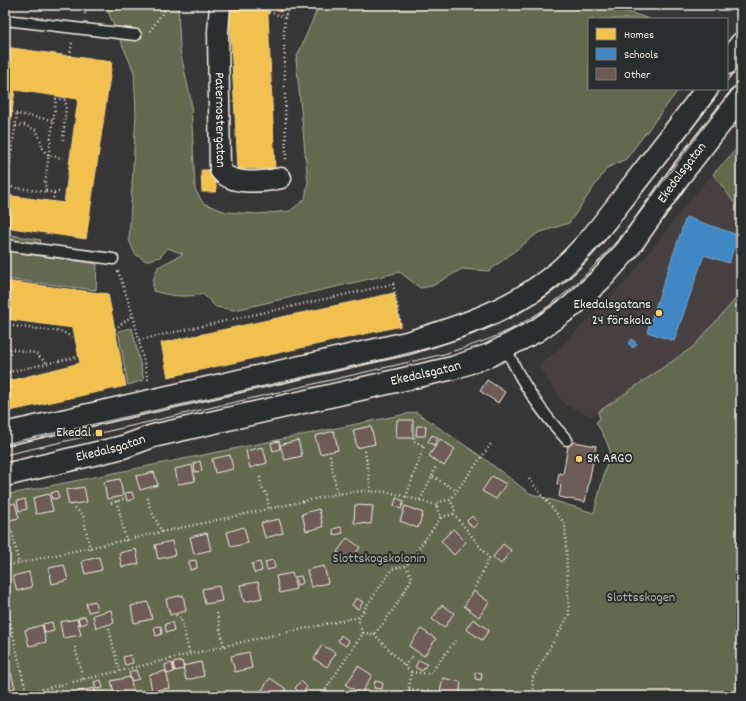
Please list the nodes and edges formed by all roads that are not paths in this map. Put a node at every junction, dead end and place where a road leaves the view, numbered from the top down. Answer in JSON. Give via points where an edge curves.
{"nodes":[{"id":1,"x":211,"y":8,"type":"edge"},
{"id":2,"x":5,"y":20,"type":"edge"},
{"id":3,"x":136,"y":35,"type":"dead end"},
{"id":4,"x":741,"y":44,"type":"edge"},
{"id":5,"x":728,"y":62,"type":"edge"},
{"id":6,"x":706,"y":90,"type":"edge"},
{"id":7,"x":741,"y":97,"type":"edge"},
{"id":8,"x":281,"y":178,"type":"road end"},
{"id":9,"x":5,"y":245,"type":"edge"},
{"id":10,"x":113,"y":259,"type":"road end"},
{"id":11,"x":506,"y":348,"type":"junction"},
{"id":12,"x":5,"y":434,"type":"edge"},
{"id":13,"x":567,"y":440,"type":"dead end"},
{"id":14,"x":5,"y":476,"type":"edge"}],
"edges":[{"from":1,"to":8,"type":"street","name":"Paternostergatan","via":[[218,32],[220,170],[229,178],[241,180],[267,181]]},
{"from":2,"to":3,"type":"lane"},
{"from":4,"to":5,"type":"street"},
{"from":6,"to":12,"type":"street","via":[[598,231],[569,263],[547,281],[505,308],[463,326],[407,343]]},
{"from":7,"to":11,"type":"street","name":"Ekedalsgatan","via":[[680,175],[627,250],[602,278],[572,306]]},
{"from":9,"to":10,"type":"lane"},
{"from":11,"to":13,"type":"lane","via":[[533,400]]},
{"from":11,"to":14,"type":"street","name":"Ekedalsgatan","via":[[453,368],[153,436],[123,447]]}]}
